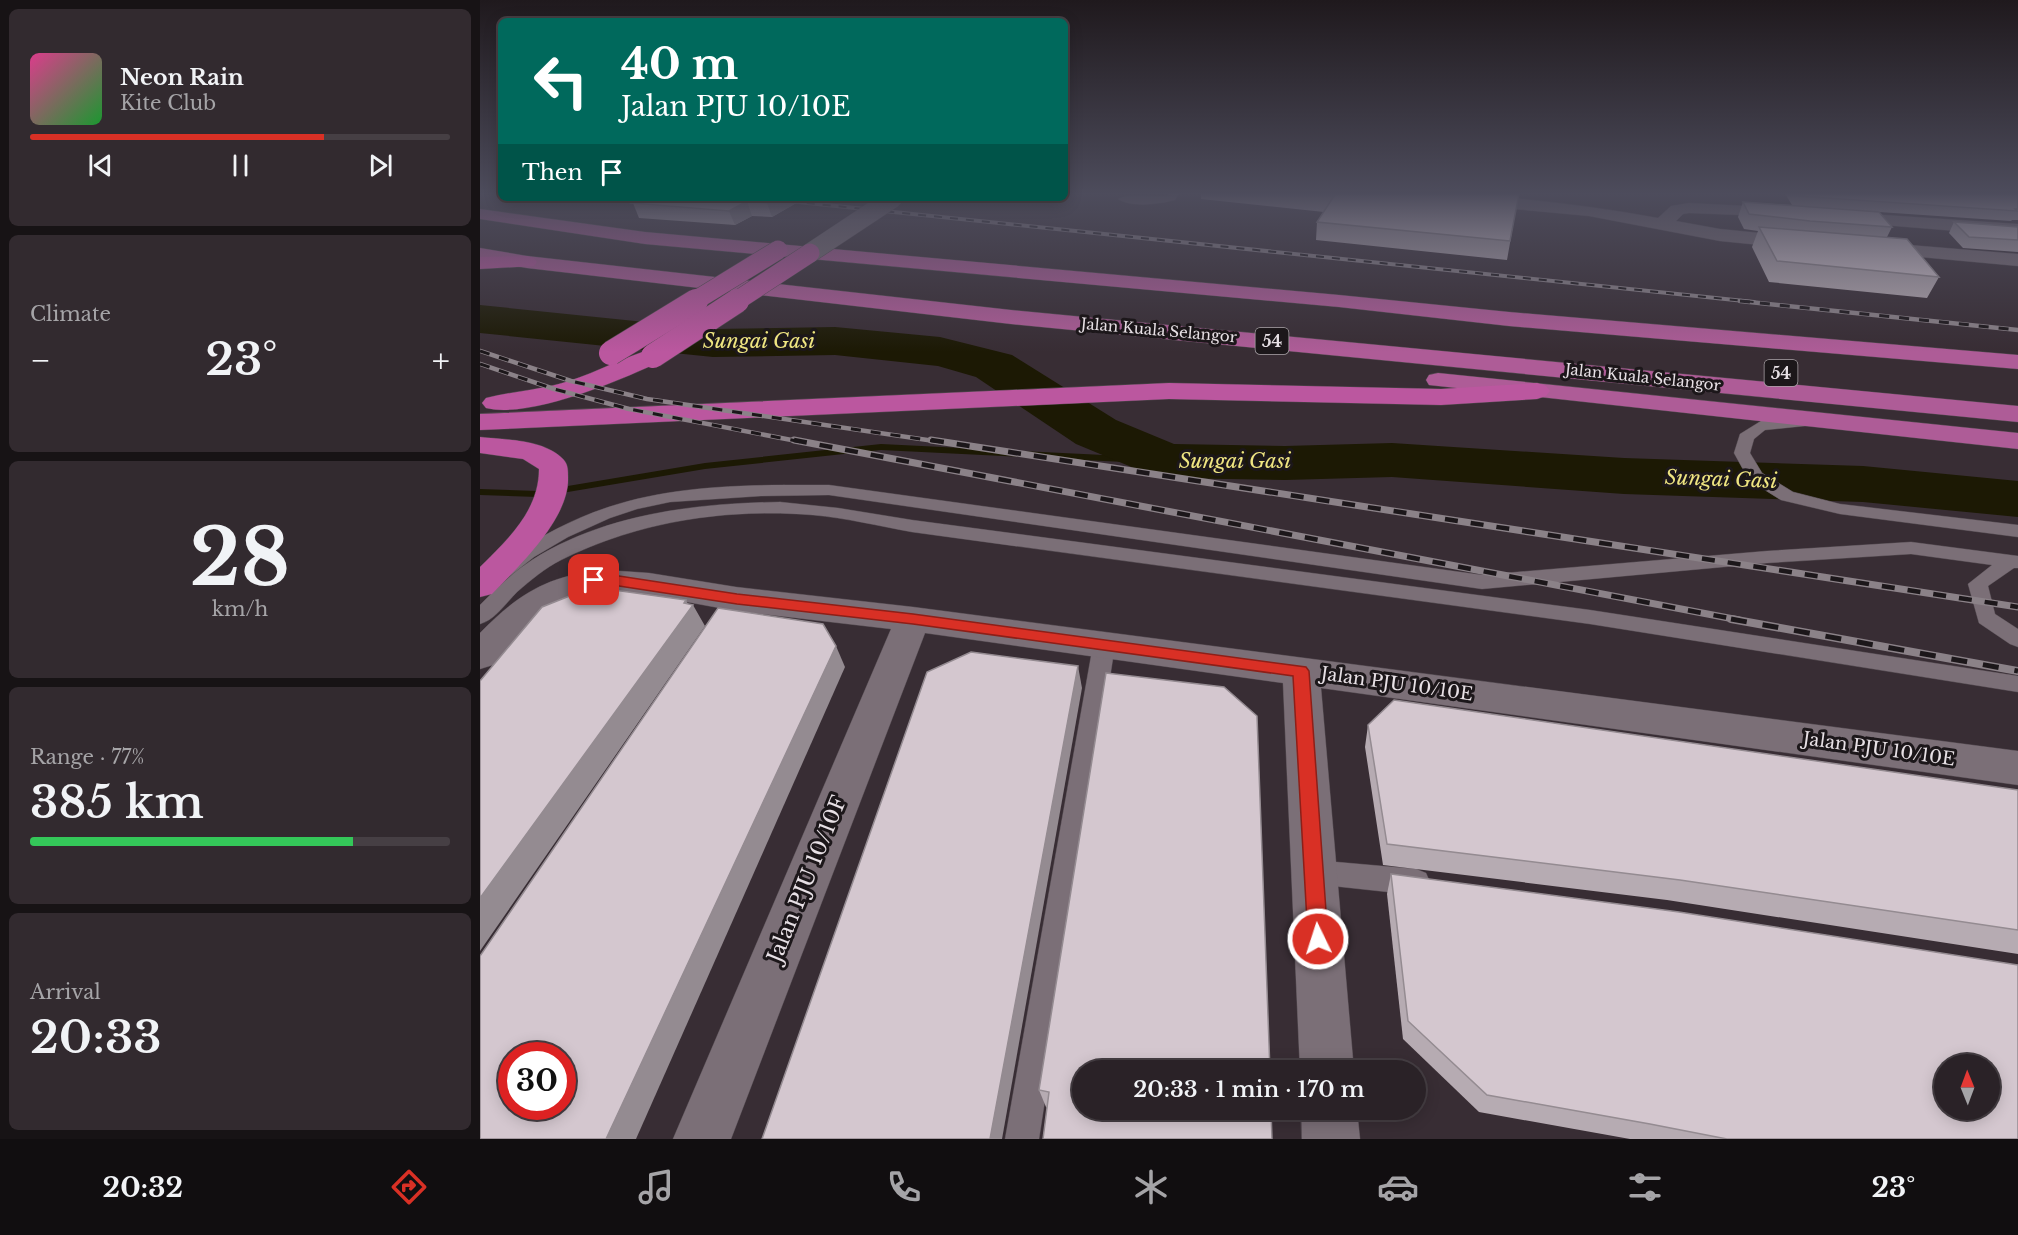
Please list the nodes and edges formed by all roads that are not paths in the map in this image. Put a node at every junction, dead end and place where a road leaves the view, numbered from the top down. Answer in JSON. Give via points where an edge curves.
{"nodes":[{"id":1,"x":528,"y":245,"type":"edge"},
{"id":2,"x":724,"y":245,"type":"edge"},
{"id":3,"x":799,"y":245,"type":"edge"},
{"id":4,"x":805,"y":245,"type":"edge"},
{"id":5,"x":828,"y":245,"type":"edge"},
{"id":6,"x":1916,"y":245,"type":"edge"},
{"id":7,"x":1859,"y":247,"type":"edge"},
{"id":8,"x":778,"y":250,"type":"junction"},
{"id":9,"x":1904,"y":250,"type":"junction"},
{"id":10,"x":480,"y":254,"type":"edge"},
{"id":11,"x":2018,"y":260,"type":"edge"},
{"id":12,"x":527,"y":262,"type":"junction"},
{"id":13,"x":480,"y":263,"type":"edge"},
{"id":14,"x":1011,"y":317,"type":"junction"},
{"id":15,"x":2018,"y":362,"type":"edge"},
{"id":16,"x":1537,"y":391,"type":"junction"},
{"id":17,"x":485,"y":393,"type":"edge"},
{"id":18,"x":2018,"y":395,"type":"edge"},
{"id":19,"x":2018,"y":414,"type":"edge"},
{"id":20,"x":1823,"y":421,"type":"junction"},
{"id":21,"x":480,"y":422,"type":"edge"},
{"id":22,"x":2018,"y":441,"type":"edge"},
{"id":23,"x":480,"y":445,"type":"edge"},
{"id":24,"x":2018,"y":531,"type":"edge"},
{"id":25,"x":2014,"y":562,"type":"edge"},
{"id":26,"x":480,"y":587,"type":"edge"},
{"id":27,"x":480,"y":617,"type":"edge"},
{"id":28,"x":913,"y":619,"type":"junction"},
{"id":29,"x":2018,"y":639,"type":"edge"},
{"id":30,"x":1104,"y":645,"type":"junction"},
{"id":31,"x":480,"y":656,"type":"edge"},
{"id":32,"x":1301,"y":671,"type":"junction"},
{"id":33,"x":2018,"y":684,"type":"edge"},
{"id":34,"x":2016,"y":771,"type":"edge"},
{"id":35,"x":1314,"y":872,"type":"junction"},
{"id":36,"x":1442,"y":885,"type":"edge"},
{"id":37,"x":1326,"y":1060,"type":"edge"},
{"id":38,"x":1330,"y":1120,"type":"edge"},
{"id":39,"x":702,"y":1139,"type":"edge"},
{"id":40,"x":1022,"y":1139,"type":"edge"},
{"id":41,"x":1331,"y":1139,"type":"edge"}],
"edges":[{"from":1,"to":18,"type":"highway","name":"Jalan Kuala Selangor","number":"54","via":[[1025,302]]},
{"from":2,"to":8,"type":"highway"},
{"from":3,"to":8,"type":"highway"},
{"from":4,"to":17,"type":"highway","bridge":true,"via":[[653,356],[585,385],[512,402]]},
{"from":5,"to":15,"type":"highway","via":[[1509,320]]},
{"from":6,"to":9,"type":"street"},
{"from":7,"to":9,"type":"street"},
{"from":8,"to":17,"type":"highway","bridge":true,"via":[[611,353]]},
{"from":9,"to":11,"type":"street"},
{"from":10,"to":12,"type":"highway","name":"Jalan Kuala Selangor","number":"54"},
{"from":12,"to":13,"type":"highway"},
{"from":12,"to":14,"type":"highway","name":"Jalan Kuala Selangor","number":"54"},
{"from":14,"to":16,"type":"highway","via":[[1157,349]]},
{"from":14,"to":19,"type":"highway","name":"Jalan Kuala Selangor","number":"54"},
{"from":16,"to":20,"type":"highway"},
{"from":16,"to":21,"type":"highway","via":[[1441,397],[1168,391]]},
{"from":20,"to":22,"type":"highway"},
{"from":20,"to":24,"type":"lane","via":[[1761,426],[1746,437],[1742,453],[1755,476],[1787,496],[1840,509]]},
{"from":23,"to":26,"type":"highway","via":[[531,452],[553,465],[555,478],[535,526]]},
{"from":25,"to":26,"type":"lane","via":[[1911,548],[1482,582],[830,490],[759,490],[645,501],[602,516],[534,549]]},
{"from":25,"to":29,"type":"lane","via":[[1978,584],[1986,618]]},
{"from":27,"to":33,"type":"lane","via":[[545,561],[648,521],[702,512],[813,510],[1590,617]]},
{"from":28,"to":30,"type":"street","name":"Jalan PJU 10/10E"},
{"from":28,"to":31,"type":"street","name":"Jalan PJU 10/10E","via":[[731,609],[619,581],[594,580],[563,588],[532,603]]},
{"from":28,"to":39,"type":"street","name":"Jalan PJU 10/10F"},
{"from":30,"to":32,"type":"street","name":"Jalan PJU 10/10E"},
{"from":30,"to":40,"type":"lane"},
{"from":32,"to":34,"type":"street","name":"Jalan PJU 10/10E"},
{"from":32,"to":35,"type":"street"},
{"from":35,"to":36,"type":"lane"},
{"from":35,"to":37,"type":"street"},
{"from":38,"to":41,"type":"street"}]}
